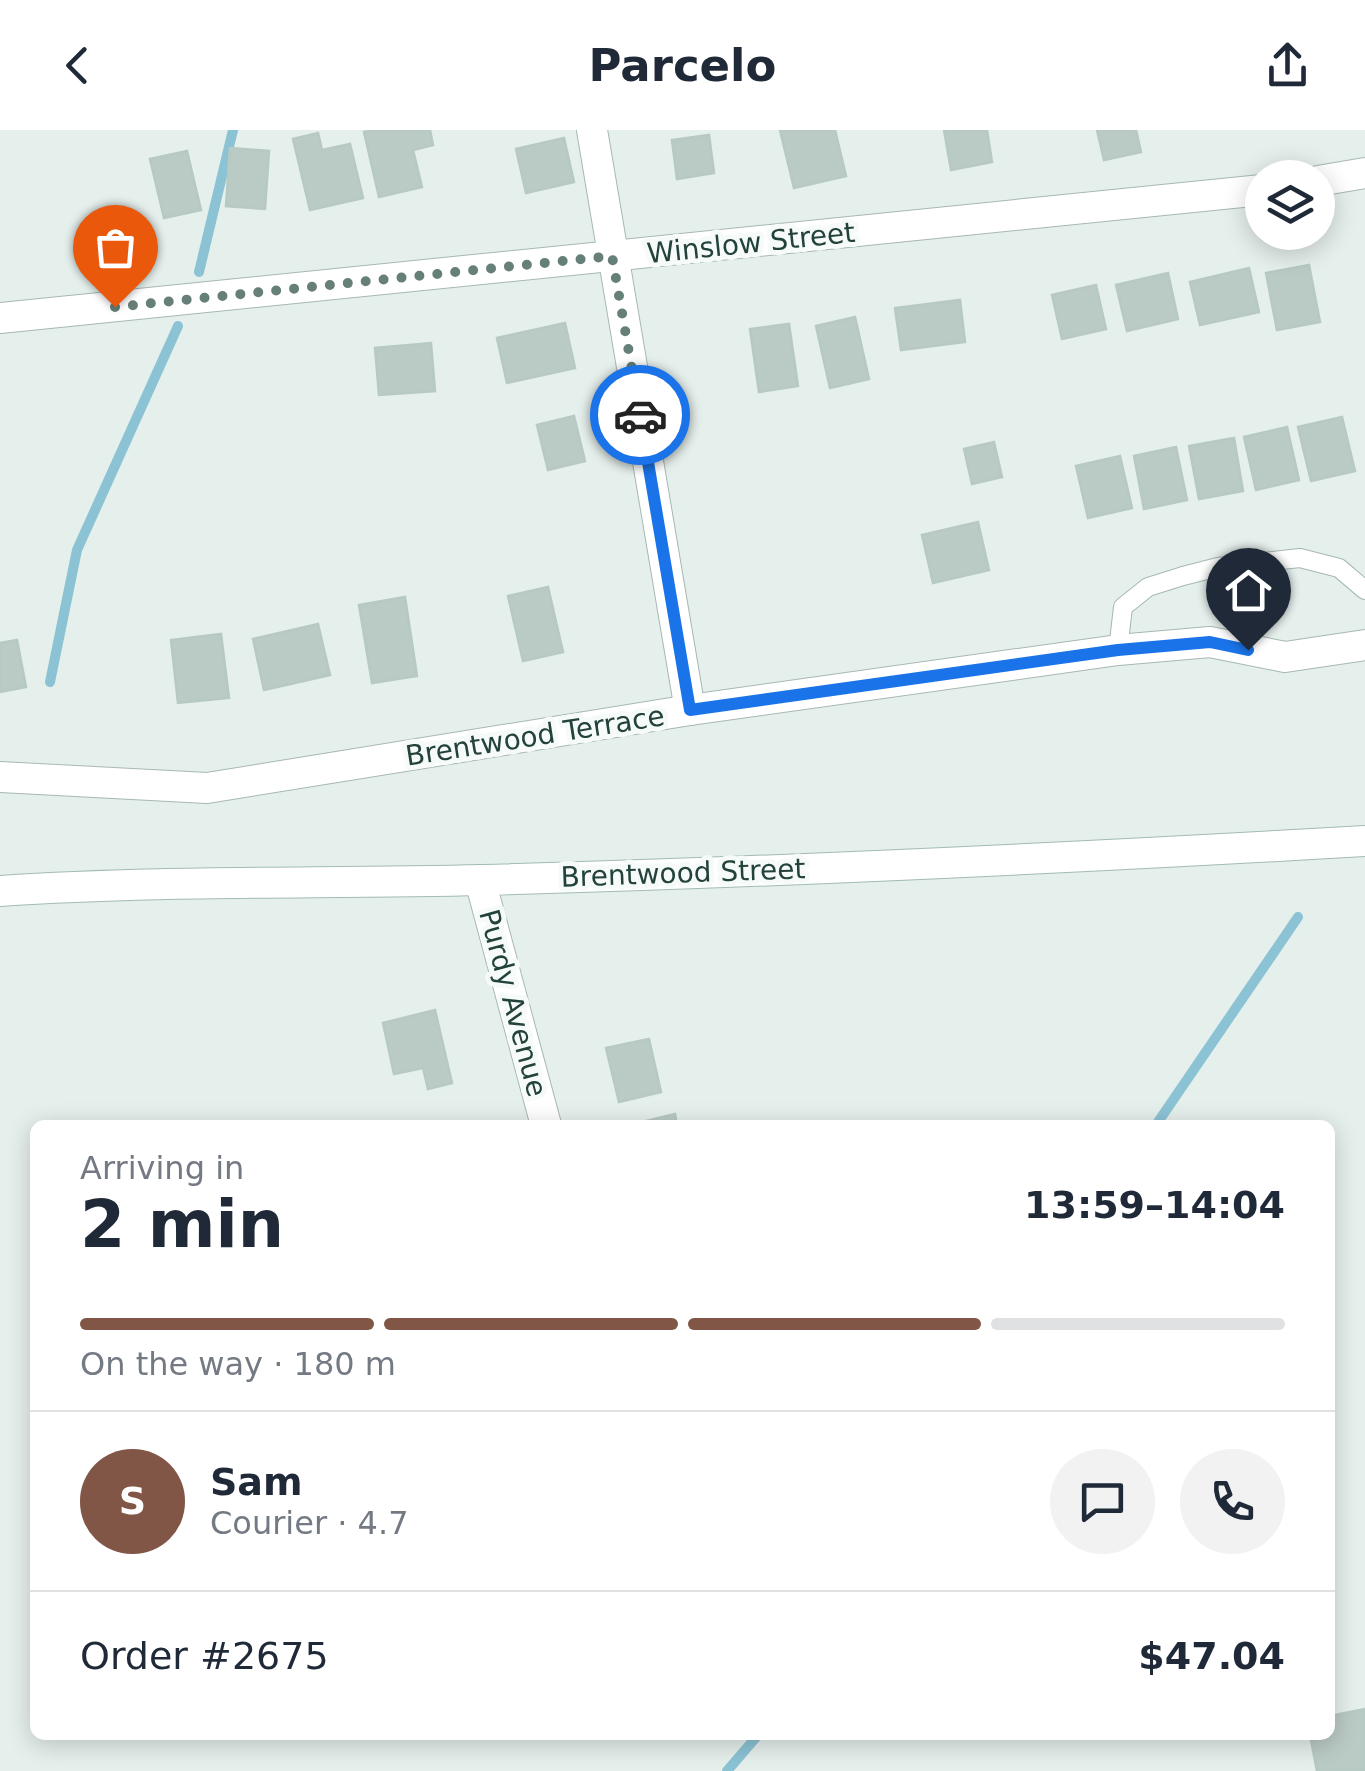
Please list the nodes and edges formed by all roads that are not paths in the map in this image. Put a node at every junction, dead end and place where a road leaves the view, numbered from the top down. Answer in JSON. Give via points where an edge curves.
{"nodes":[{"id":1,"x":592,"y":130,"type":"edge"},
{"id":2,"x":1365,"y":174,"type":"edge"},
{"id":3,"x":1335,"y":178,"type":"edge"},
{"id":4,"x":1245,"y":192,"type":"edge"},
{"id":5,"x":612,"y":256,"type":"junction"},
{"id":6,"x":0,"y":318,"type":"edge"},
{"id":7,"x":1365,"y":590,"type":"edge"},
{"id":8,"x":1365,"y":644,"type":"edge"},
{"id":9,"x":1118,"y":650,"type":"junction"},
{"id":10,"x":690,"y":710,"type":"junction"},
{"id":11,"x":0,"y":777,"type":"edge"},
{"id":12,"x":1365,"y":841,"type":"edge"},
{"id":13,"x":480,"y":880,"type":"junction"},
{"id":14,"x":0,"y":891,"type":"edge"},
{"id":15,"x":545,"y":1120,"type":"edge"}],
"edges":[{"from":1,"to":5,"type":"street"},
{"from":2,"to":3,"type":"street"},
{"from":4,"to":5,"type":"street","name":"Winslow Street"},
{"from":5,"to":6,"type":"street","name":"Winslow Street"},
{"from":5,"to":10,"type":"street"},
{"from":7,"to":9,"type":"lane","via":[[1340,568],[1300,558],[1218,567],[1148,587],[1123,607]]},
{"from":8,"to":9,"type":"street","name":"Brentwood Terrace","via":[[1285,658],[1210,642]]},
{"from":9,"to":10,"type":"street","name":"Brentwood Terrace"},
{"from":10,"to":11,"type":"street","name":"Brentwood Terrace","via":[[207,788]]},
{"from":12,"to":13,"type":"street","name":"Brentwood Street","via":[[982,863]]},
{"from":13,"to":14,"type":"street","name":"Brentwood Street"},
{"from":13,"to":15,"type":"street","name":"Purdy Avenue"}]}
